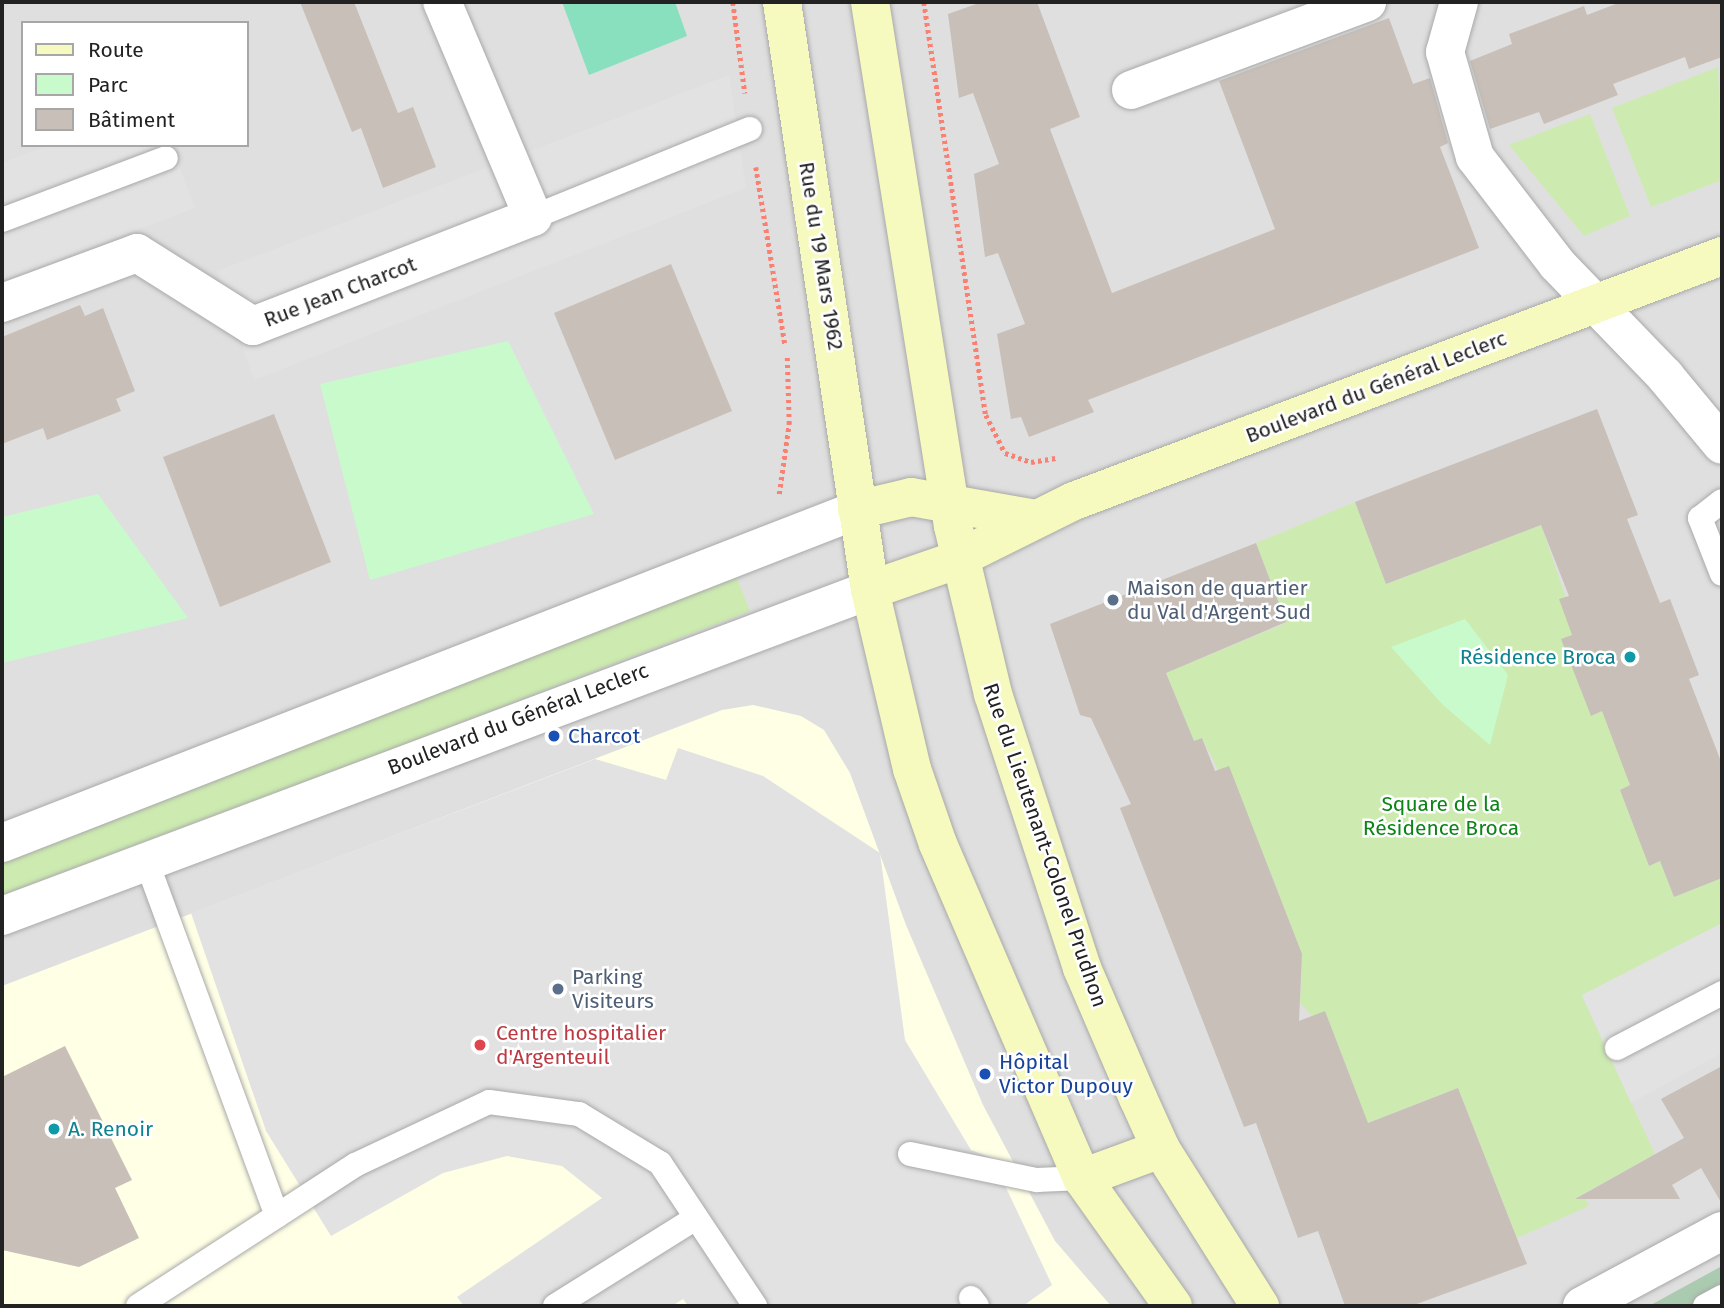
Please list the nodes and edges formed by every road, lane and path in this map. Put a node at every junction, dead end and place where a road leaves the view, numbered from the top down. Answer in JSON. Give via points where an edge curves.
{"nodes":[{"id":1,"x":442,"y":2,"type":"edge"},
{"id":2,"x":733,"y":2,"type":"edge"},
{"id":3,"x":782,"y":2,"type":"edge"},
{"id":4,"x":870,"y":2,"type":"edge"},
{"id":5,"x":923,"y":2,"type":"edge"},
{"id":6,"x":1367,"y":2,"type":"edge"},
{"id":7,"x":1459,"y":2,"type":"edge"},
{"id":8,"x":1131,"y":90,"type":"dead end"},
{"id":9,"x":750,"y":129,"type":"junction"},
{"id":10,"x":166,"y":159,"type":"dead end"},
{"id":11,"x":533,"y":217,"type":"junction"},
{"id":12,"x":2,"y":220,"type":"edge"},
{"id":13,"x":1722,"y":256,"type":"edge"},
{"id":14,"x":2,"y":303,"type":"edge"},
{"id":15,"x":1594,"y":306,"type":"junction"},
{"id":16,"x":1722,"y":445,"type":"edge"},
{"id":17,"x":1074,"y":501,"type":"junction"},
{"id":18,"x":1722,"y":501,"type":"edge"},
{"id":19,"x":949,"y":503,"type":"junction"},
{"id":20,"x":857,"y":510,"type":"junction"},
{"id":21,"x":1030,"y":518,"type":"junction"},
{"id":22,"x":793,"y":535,"type":"junction"},
{"id":23,"x":960,"y":558,"type":"junction"},
{"id":24,"x":1722,"y":574,"type":"edge"},
{"id":25,"x":870,"y":590,"type":"junction"},
{"id":26,"x":2,"y":843,"type":"edge"},
{"id":27,"x":146,"y":860,"type":"junction"},
{"id":28,"x":2,"y":916,"type":"edge"},
{"id":29,"x":1722,"y":993,"type":"edge"},
{"id":30,"x":1617,"y":1048,"type":"dead end"},
{"id":31,"x":1161,"y":1149,"type":"junction"},
{"id":32,"x":910,"y":1154,"type":"dead end"},
{"id":33,"x":1082,"y":1178,"type":"junction"},
{"id":34,"x":277,"y":1216,"type":"junction"},
{"id":35,"x":696,"y":1217,"type":"junction"},
{"id":36,"x":1722,"y":1231,"type":"edge"},
{"id":37,"x":1722,"y":1297,"type":"edge"},
{"id":38,"x":138,"y":1306,"type":"edge"},
{"id":39,"x":555,"y":1306,"type":"edge"},
{"id":40,"x":755,"y":1306,"type":"edge"},
{"id":41,"x":1172,"y":1306,"type":"edge"},
{"id":42,"x":1260,"y":1306,"type":"edge"},
{"id":43,"x":1582,"y":1306,"type":"edge"},
{"id":44,"x":1705,"y":1306,"type":"edge"}],
"edges":[{"from":1,"to":11,"type":"street"},
{"from":2,"to":9,"type":"path"},
{"from":3,"to":20,"type":"main road","name":"Rue du 19 Mars 1962"},
{"from":4,"to":19,"type":"main road","name":"Rue du Lieutenant-Colonel Prudhon"},
{"from":5,"to":17,"type":"path","via":[[986,415],[1005,453],[1031,462],[1058,458]]},
{"from":6,"to":8,"type":"street"},
{"from":7,"to":15,"type":"street","via":[[1445,52],[1475,157]]},
{"from":9,"to":11,"type":"lane"},
{"from":9,"to":22,"type":"path","via":[[788,360],[789,424],[777,486]]},
{"from":10,"to":12,"type":"lane"},
{"from":11,"to":14,"type":"street","name":"Rue Jean Charcot","via":[[253,326],[137,253]]},
{"from":13,"to":15,"type":"main road","name":"Boulevard du Général Leclerc"},
{"from":15,"to":16,"type":"street","via":[[1665,376]]},
{"from":15,"to":17,"type":"main road","name":"Boulevard du Général Leclerc"},
{"from":17,"to":21,"type":"main road","name":"Boulevard du Général Leclerc"},
{"from":18,"to":24,"type":"lane","via":[[1700,518]]},
{"from":19,"to":20,"type":"main road","via":[[911,497]]},
{"from":19,"to":21,"type":"main road"},
{"from":19,"to":23,"type":"main road","name":"Rue du Lieutenant-Colonel Prudhon"},
{"from":20,"to":22,"type":"street"},
{"from":20,"to":25,"type":"main road"},
{"from":21,"to":23,"type":"main road","name":"Boulevard du Général Leclerc"},
{"from":22,"to":26,"type":"street"},
{"from":23,"to":25,"type":"main road","name":"Boulevard du Général Leclerc"},
{"from":23,"to":31,"type":"main road","name":"Rue du Lieutenant-Colonel Prudhon","via":[[993,694],[1082,968]]},
{"from":25,"to":27,"type":"street","name":"Boulevard du Général Leclerc"},
{"from":25,"to":33,"type":"main road","via":[[899,722],[938,844]]},
{"from":27,"to":28,"type":"street","name":"Boulevard du Général Leclerc"},
{"from":27,"to":34,"type":"lane"},
{"from":29,"to":30,"type":"lane"},
{"from":31,"to":33,"type":"main road"},
{"from":31,"to":42,"type":"main road","name":"Rue du Lieutenant-Colonel Prudhon"},
{"from":32,"to":33,"type":"lane","via":[[1037,1180]]},
{"from":33,"to":41,"type":"main road"},
{"from":34,"to":35,"type":"lane","via":[[355,1165],[489,1102],[579,1114],[660,1163]]},
{"from":34,"to":38,"type":"lane"},
{"from":35,"to":39,"type":"lane"},
{"from":35,"to":40,"type":"lane"},
{"from":36,"to":43,"type":"street"},
{"from":37,"to":44,"type":"lane"}]}
